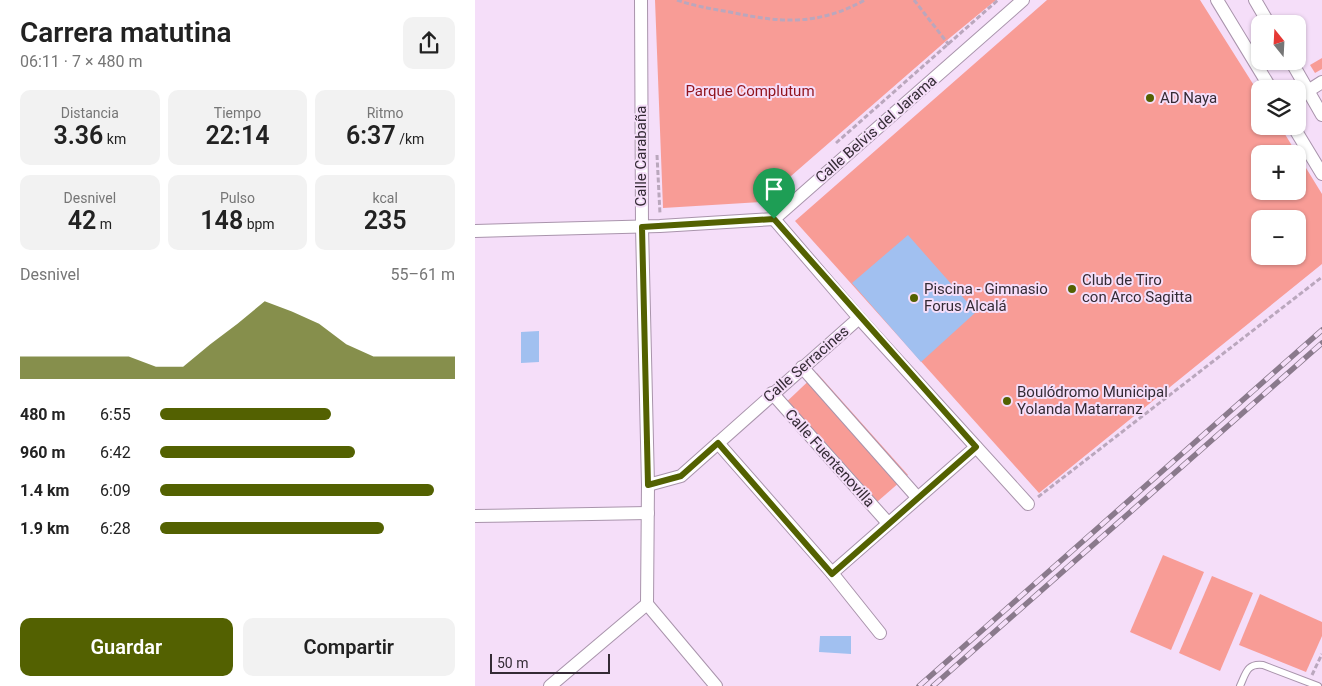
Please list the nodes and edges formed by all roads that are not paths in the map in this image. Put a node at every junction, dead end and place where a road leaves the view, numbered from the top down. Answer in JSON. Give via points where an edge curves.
{"nodes":[{"id":1,"x":641,"y":0,"type":"edge"},
{"id":2,"x":1023,"y":0,"type":"edge"},
{"id":3,"x":1217,"y":0,"type":"edge"},
{"id":4,"x":1255,"y":0,"type":"edge"},
{"id":5,"x":1264,"y":15,"type":"edge"},
{"id":6,"x":1296,"y":70,"type":"edge"},
{"id":7,"x":1266,"y":80,"type":"edge"},
{"id":8,"x":1322,"y":82,"type":"edge"},
{"id":9,"x":1308,"y":90,"type":"junction"},
{"id":10,"x":1322,"y":115,"type":"edge"},
{"id":11,"x":1298,"y":135,"type":"edge"},
{"id":12,"x":1322,"y":174,"type":"edge"},
{"id":13,"x":774,"y":219,"type":"junction"},
{"id":14,"x":642,"y":227,"type":"junction"},
{"id":15,"x":475,"y":231,"type":"edge"},
{"id":16,"x":859,"y":318,"type":"junction"},
{"id":17,"x":802,"y":367,"type":"junction"},
{"id":18,"x":772,"y":393,"type":"junction"},
{"id":19,"x":718,"y":443,"type":"junction"},
{"id":20,"x":976,"y":447,"type":"junction"},
{"id":21,"x":648,"y":485,"type":"junction"},
{"id":22,"x":917,"y":497,"type":"junction"},
{"id":23,"x":1028,"y":504,"type":"road end"},
{"id":24,"x":648,"y":513,"type":"junction"},
{"id":25,"x":475,"y":516,"type":"edge"},
{"id":26,"x":888,"y":524,"type":"junction"},
{"id":27,"x":832,"y":574,"type":"junction"},
{"id":28,"x":647,"y":604,"type":"junction"},
{"id":29,"x":880,"y":633,"type":"dead end"},
{"id":30,"x":549,"y":686,"type":"edge"},
{"id":31,"x":716,"y":686,"type":"edge"},
{"id":32,"x":1241,"y":686,"type":"edge"},
{"id":33,"x":1318,"y":686,"type":"edge"}],
"edges":[{"from":1,"to":14,"type":"street","name":"Calle Carabaña"},
{"from":2,"to":13,"type":"street","name":"Calle Belvis del Jarama"},
{"from":3,"to":7,"type":"street"},
{"from":4,"to":5,"type":"street"},
{"from":6,"to":9,"type":"street"},
{"from":8,"to":9,"type":"street"},
{"from":9,"to":10,"type":"street"},
{"from":11,"to":12,"type":"street"},
{"from":13,"to":14,"type":"street"},
{"from":13,"to":16,"type":"street","name":"Calle Serracines"},
{"from":14,"to":15,"type":"street"},
{"from":14,"to":21,"type":"street","name":"Calle Carabaña"},
{"from":16,"to":17,"type":"street","name":"Calle Serracines"},
{"from":16,"to":20,"type":"street"},
{"from":17,"to":18,"type":"street","name":"Calle Serracines"},
{"from":17,"to":22,"type":"street"},
{"from":18,"to":19,"type":"street","name":"Calle Serracines"},
{"from":18,"to":26,"type":"street","name":"Calle Fuentenovilla"},
{"from":19,"to":21,"type":"street","name":"Calle Serracines","via":[[681,476]]},
{"from":19,"to":27,"type":"street"},
{"from":20,"to":22,"type":"street"},
{"from":20,"to":23,"type":"street"},
{"from":21,"to":24,"type":"street","name":"Calle Carabaña"},
{"from":22,"to":26,"type":"street"},
{"from":24,"to":25,"type":"street"},
{"from":24,"to":28,"type":"street","name":"Calle Carabaña"},
{"from":26,"to":27,"type":"street"},
{"from":27,"to":29,"type":"street"},
{"from":28,"to":30,"type":"street"},
{"from":28,"to":31,"type":"street"},
{"from":32,"to":33,"type":"lane","via":[[1247,668],[1254,664]]}]}
